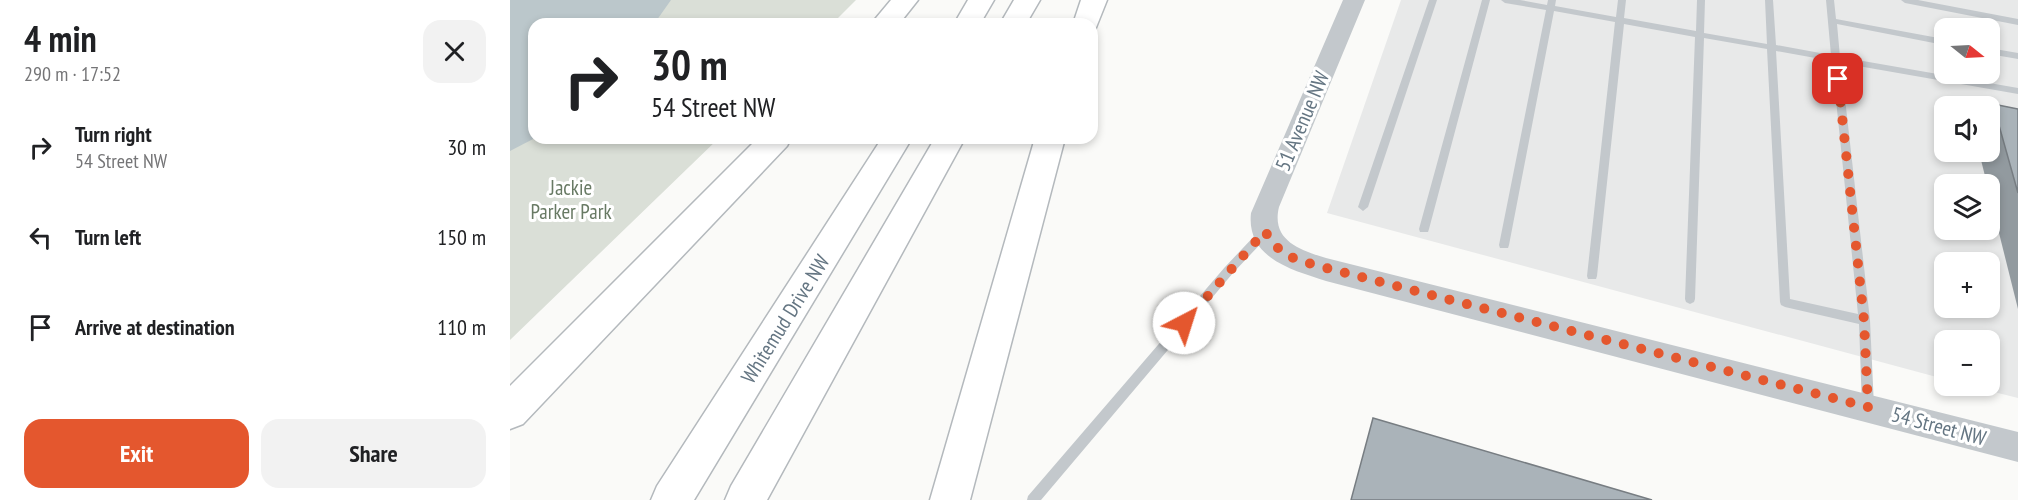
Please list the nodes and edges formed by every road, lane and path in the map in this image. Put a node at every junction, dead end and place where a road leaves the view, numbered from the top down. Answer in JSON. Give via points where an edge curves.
{"nodes":[{"id":1,"x":905,"y":0,"type":"edge"},
{"id":2,"x":981,"y":0,"type":"edge"},
{"id":3,"x":1027,"y":0,"type":"edge"},
{"id":4,"x":1094,"y":0,"type":"edge"},
{"id":5,"x":1354,"y":0,"type":"edge"},
{"id":6,"x":1433,"y":0,"type":"edge"},
{"id":7,"x":1486,"y":0,"type":"edge"},
{"id":8,"x":1505,"y":0,"type":"edge"},
{"id":9,"x":1622,"y":0,"type":"edge"},
{"id":10,"x":1701,"y":0,"type":"edge"},
{"id":11,"x":1769,"y":0,"type":"edge"},
{"id":12,"x":1830,"y":0,"type":"edge"},
{"id":13,"x":1905,"y":0,"type":"edge"},
{"id":14,"x":1551,"y":4,"type":"edge"},
{"id":15,"x":889,"y":18,"type":"edge"},
{"id":16,"x":970,"y":18,"type":"edge"},
{"id":17,"x":1016,"y":18,"type":"edge"},
{"id":18,"x":1088,"y":18,"type":"edge"},
{"id":19,"x":1619,"y":21,"type":"junction"},
{"id":20,"x":1833,"y":21,"type":"junction"},
{"id":21,"x":2018,"y":22,"type":"edge"},
{"id":22,"x":1699,"y":35,"type":"junction"},
{"id":23,"x":1934,"y":40,"type":"edge"},
{"id":24,"x":1772,"y":46,"type":"junction"},
{"id":25,"x":2000,"y":53,"type":"edge"},
{"id":26,"x":2018,"y":56,"type":"edge"},
{"id":27,"x":1836,"y":57,"type":"junction"},
{"id":28,"x":2018,"y":91,"type":"edge"},
{"id":29,"x":770,"y":144,"type":"edge"},
{"id":30,"x":893,"y":144,"type":"edge"},
{"id":31,"x":947,"y":144,"type":"edge"},
{"id":32,"x":1048,"y":144,"type":"edge"},
{"id":33,"x":1363,"y":207,"type":"dead end"},
{"id":34,"x":1424,"y":229,"type":"dead end"},
{"id":35,"x":1269,"y":237,"type":"junction"},
{"id":36,"x":1504,"y":245,"type":"dead end"},
{"id":37,"x":1592,"y":276,"type":"dead end"},
{"id":38,"x":1690,"y":299,"type":"dead end"},
{"id":39,"x":1864,"y":320,"type":"junction"},
{"id":40,"x":1868,"y":407,"type":"junction"},
{"id":41,"x":510,"y":412,"type":"edge"},
{"id":42,"x":2018,"y":447,"type":"edge"},
{"id":43,"x":671,"y":500,"type":"edge"},
{"id":44,"x":745,"y":500,"type":"edge"},
{"id":45,"x":950,"y":500,"type":"edge"},
{"id":46,"x":1033,"y":500,"type":"edge"}],
"edges":[{"from":1,"to":15,"type":"highway"},
{"from":2,"to":16,"type":"highway"},
{"from":3,"to":17,"type":"highway"},
{"from":4,"to":18,"type":"highway"},
{"from":5,"to":35,"type":"street","name":"51 Avenue NW","via":[[1266,207],[1263,217]]},
{"from":6,"to":33,"type":"lane"},
{"from":7,"to":34,"type":"lane"},
{"from":8,"to":14,"type":"lane"},
{"from":9,"to":19,"type":"lane"},
{"from":10,"to":22,"type":"lane"},
{"from":11,"to":24,"type":"lane"},
{"from":12,"to":20,"type":"lane"},
{"from":13,"to":21,"type":"lane"},
{"from":14,"to":19,"type":"lane"},
{"from":14,"to":36,"type":"lane"},
{"from":19,"to":22,"type":"lane"},
{"from":19,"to":37,"type":"lane"},
{"from":20,"to":23,"type":"lane"},
{"from":20,"to":27,"type":"lane"},
{"from":22,"to":24,"type":"lane"},
{"from":22,"to":38,"type":"lane"},
{"from":24,"to":27,"type":"lane"},
{"from":24,"to":39,"type":"lane","via":[[1785,302]]},
{"from":25,"to":26,"type":"lane"},
{"from":27,"to":28,"type":"lane"},
{"from":27,"to":39,"type":"lane"},
{"from":29,"to":41,"type":"highway"},
{"from":30,"to":43,"type":"highway","name":"Whitemud Drive NW"},
{"from":31,"to":44,"type":"highway"},
{"from":32,"to":45,"type":"highway"},
{"from":35,"to":40,"type":"street","name":"54 Street NW","via":[[1287,256],[1326,268]]},
{"from":35,"to":46,"type":"lane","via":[[1229,270]]},
{"from":39,"to":40,"type":"lane"},
{"from":40,"to":42,"type":"street","name":"54 Street NW"}]}
